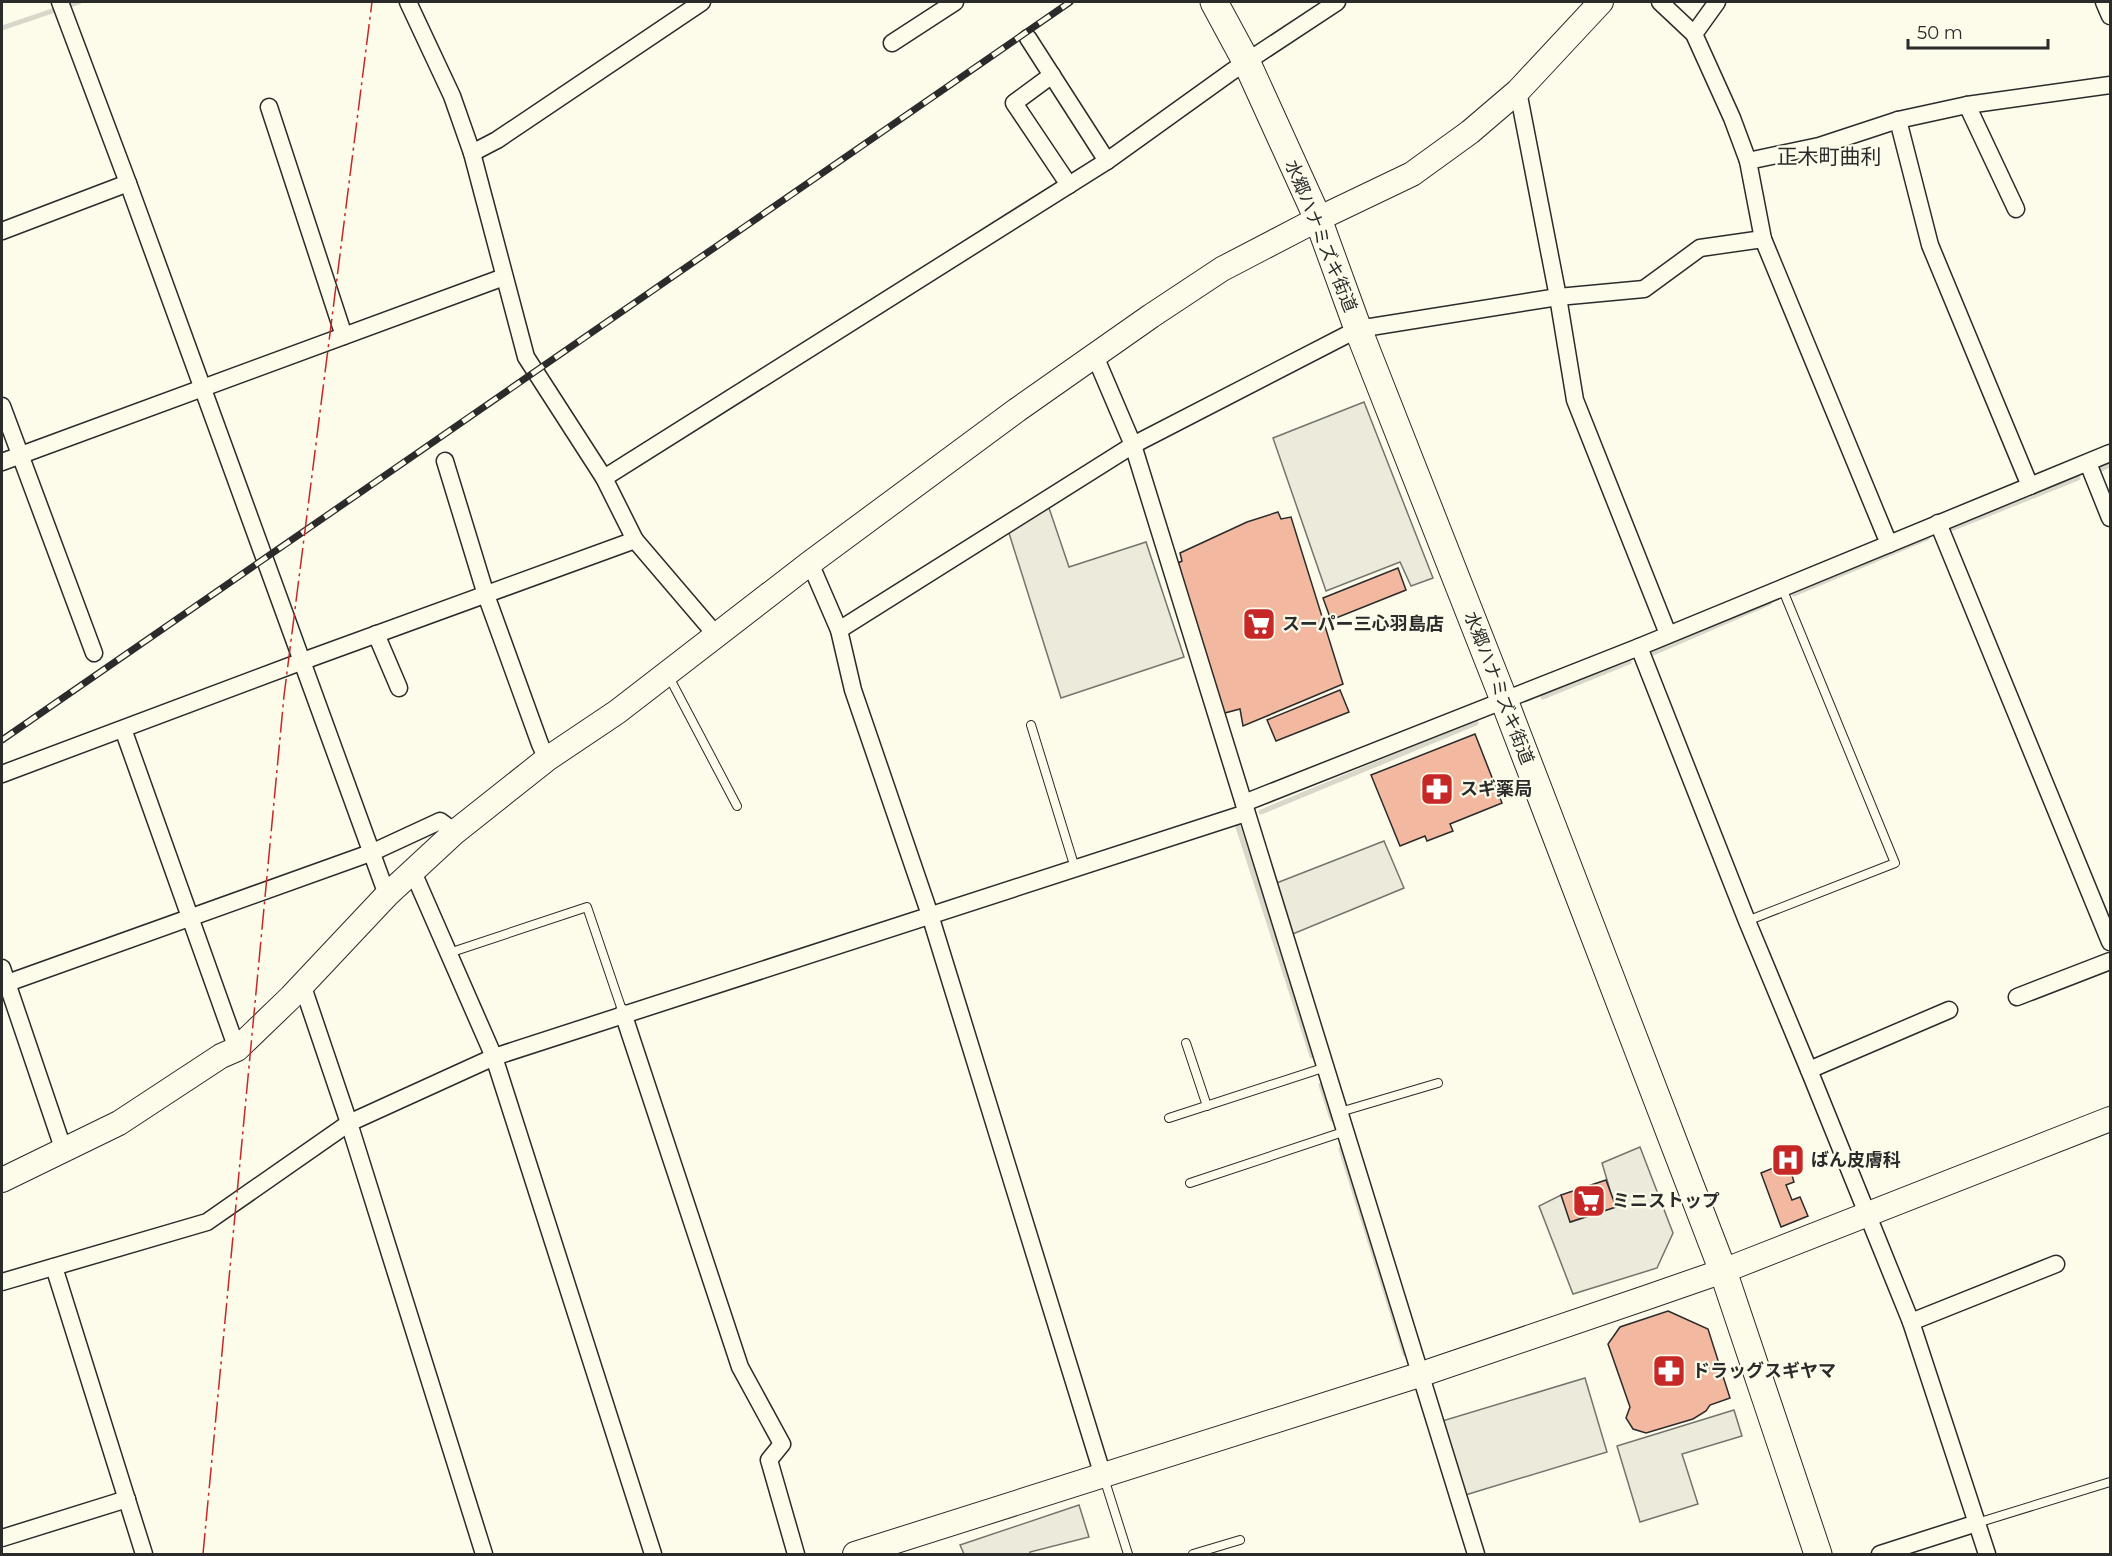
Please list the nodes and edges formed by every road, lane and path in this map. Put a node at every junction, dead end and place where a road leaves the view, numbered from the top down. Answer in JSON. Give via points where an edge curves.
{"nodes":[{"id":1,"x":60,"y":2,"type":"edge"},
{"id":2,"x":408,"y":2,"type":"edge"},
{"id":3,"x":702,"y":2,"type":"edge"},
{"id":4,"x":955,"y":2,"type":"edge"},
{"id":5,"x":1214,"y":2,"type":"edge"},
{"id":6,"x":1337,"y":2,"type":"edge"},
{"id":7,"x":1601,"y":2,"type":"edge"},
{"id":8,"x":1660,"y":2,"type":"edge"},
{"id":9,"x":1717,"y":2,"type":"edge"},
{"id":10,"x":2104,"y":2,"type":"edge"},
{"id":11,"x":2110,"y":16,"type":"edge"},
{"id":12,"x":1694,"y":34,"type":"junction"},
{"id":13,"x":1028,"y":38,"type":"dead end"},
{"id":14,"x":892,"y":43,"type":"dead end"},
{"id":15,"x":1247,"y":63,"type":"junction"},
{"id":16,"x":1052,"y":75,"type":"junction"},
{"id":17,"x":2110,"y":85,"type":"edge"},
{"id":18,"x":1518,"y":92,"type":"junction"},
{"id":19,"x":1967,"y":105,"type":"junction"},
{"id":20,"x":269,"y":108,"type":"dead end"},
{"id":21,"x":1898,"y":120,"type":"junction"},
{"id":22,"x":472,"y":153,"type":"junction"},
{"id":23,"x":1107,"y":160,"type":"junction"},
{"id":24,"x":1748,"y":161,"type":"junction"},
{"id":25,"x":128,"y":183,"type":"junction"},
{"id":26,"x":1069,"y":185,"type":"junction"},
{"id":27,"x":2016,"y":210,"type":"dead end"},
{"id":28,"x":1318,"y":219,"type":"junction"},
{"id":29,"x":2,"y":231,"type":"edge"},
{"id":30,"x":1763,"y":239,"type":"junction"},
{"id":31,"x":504,"y":277,"type":"junction"},
{"id":32,"x":1558,"y":297,"type":"junction"},
{"id":33,"x":1358,"y":329,"type":"junction"},
{"id":34,"x":344,"y":336,"type":"junction"},
{"id":35,"x":1095,"y":356,"type":"junction"},
{"id":36,"x":203,"y":388,"type":"junction"},
{"id":37,"x":2,"y":406,"type":"edge"},
{"id":38,"x":1132,"y":445,"type":"junction"},
{"id":39,"x":2110,"y":453,"type":"edge"},
{"id":40,"x":19,"y":456,"type":"junction"},
{"id":41,"x":445,"y":461,"type":"dead end"},
{"id":42,"x":2,"y":462,"type":"edge"},
{"id":43,"x":2088,"y":463,"type":"junction"},
{"id":44,"x":604,"y":478,"type":"junction"},
{"id":45,"x":2030,"y":486,"type":"junction"},
{"id":46,"x":2110,"y":518,"type":"edge"},
{"id":47,"x":1938,"y":523,"type":"junction"},
{"id":48,"x":635,"y":540,"type":"junction"},
{"id":49,"x":1889,"y":544,"type":"junction"},
{"id":50,"x":810,"y":563,"type":"junction"},
{"id":51,"x":1782,"y":588,"type":"junction"},
{"id":52,"x":486,"y":595,"type":"junction"},
{"id":53,"x":839,"y":630,"type":"junction"},
{"id":54,"x":376,"y":634,"type":"junction"},
{"id":55,"x":1668,"y":634,"type":"junction"},
{"id":56,"x":717,"y":636,"type":"junction"},
{"id":57,"x":1639,"y":647,"type":"junction"},
{"id":58,"x":94,"y":653,"type":"dead end"},
{"id":59,"x":303,"y":661,"type":"junction"},
{"id":60,"x":668,"y":675,"type":"junction"},
{"id":61,"x":399,"y":688,"type":"dead end"},
{"id":62,"x":1504,"y":700,"type":"junction"},
{"id":63,"x":1031,"y":725,"type":"dead end"},
{"id":64,"x":123,"y":729,"type":"junction"},
{"id":65,"x":548,"y":759,"type":"junction"},
{"id":66,"x":2,"y":774,"type":"edge"},
{"id":67,"x":737,"y":806,"type":"dead end"},
{"id":68,"x":1245,"y":808,"type":"junction"},
{"id":69,"x":455,"y":832,"type":"junction"},
{"id":70,"x":373,"y":852,"type":"junction"},
{"id":71,"x":1075,"y":868,"type":"junction"},
{"id":72,"x":413,"y":872,"type":"junction"},
{"id":73,"x":387,"y":894,"type":"junction"},
{"id":74,"x":930,"y":915,"type":"junction"},
{"id":75,"x":190,"y":918,"type":"junction"},
{"id":76,"x":1747,"y":921,"type":"junction"},
{"id":77,"x":2110,"y":942,"type":"edge"},
{"id":78,"x":449,"y":953,"type":"junction"},
{"id":79,"x":2110,"y":961,"type":"edge"},
{"id":80,"x":3,"y":979,"type":"edge"},
{"id":81,"x":302,"y":984,"type":"junction"},
{"id":82,"x":2017,"y":997,"type":"dead end"},
{"id":83,"x":1949,"y":1010,"type":"dead end"},
{"id":84,"x":623,"y":1013,"type":"junction"},
{"id":85,"x":1186,"y":1043,"type":"dead end"},
{"id":86,"x":237,"y":1049,"type":"junction"},
{"id":87,"x":494,"y":1057,"type":"junction"},
{"id":88,"x":1327,"y":1067,"type":"junction"},
{"id":89,"x":1809,"y":1070,"type":"junction"},
{"id":90,"x":1438,"y":1083,"type":"dead end"},
{"id":91,"x":1207,"y":1106,"type":"junction"},
{"id":92,"x":1341,"y":1112,"type":"junction"},
{"id":93,"x":1169,"y":1118,"type":"dead end"},
{"id":94,"x":2110,"y":1119,"type":"edge"},
{"id":95,"x":349,"y":1123,"type":"junction"},
{"id":96,"x":1346,"y":1131,"type":"junction"},
{"id":97,"x":64,"y":1151,"type":"junction"},
{"id":98,"x":2,"y":1180,"type":"edge"},
{"id":99,"x":1190,"y":1183,"type":"dead end"},
{"id":100,"x":1868,"y":1214,"type":"junction"},
{"id":101,"x":2056,"y":1264,"type":"dead end"},
{"id":102,"x":54,"y":1267,"type":"junction"},
{"id":103,"x":1723,"y":1271,"type":"junction"},
{"id":104,"x":2,"y":1282,"type":"edge"},
{"id":105,"x":1911,"y":1322,"type":"junction"},
{"id":106,"x":1419,"y":1375,"type":"junction"},
{"id":107,"x":1103,"y":1476,"type":"junction"},
{"id":108,"x":2110,"y":1482,"type":"edge"},
{"id":109,"x":126,"y":1499,"type":"junction"},
{"id":110,"x":1977,"y":1523,"type":"junction"},
{"id":111,"x":2,"y":1538,"type":"edge"},
{"id":112,"x":1240,"y":1540,"type":"dead end"},
{"id":113,"x":144,"y":1554,"type":"edge"},
{"id":114,"x":483,"y":1554,"type":"edge"},
{"id":115,"x":653,"y":1554,"type":"edge"},
{"id":116,"x":796,"y":1554,"type":"edge"},
{"id":117,"x":855,"y":1554,"type":"edge"},
{"id":118,"x":1128,"y":1554,"type":"edge"},
{"id":119,"x":1193,"y":1554,"type":"edge"},
{"id":120,"x":1476,"y":1554,"type":"edge"},
{"id":121,"x":1818,"y":1554,"type":"edge"},
{"id":122,"x":1880,"y":1554,"type":"edge"},
{"id":123,"x":1987,"y":1554,"type":"edge"}],
"edges":[{"from":1,"to":25,"type":"street"},
{"from":2,"to":22,"type":"street","via":[[452,96]]},
{"from":3,"to":22,"type":"street"},
{"from":4,"to":14,"type":"street"},
{"from":5,"to":15,"type":"main road","name":"水郷ハナミズキ街道"},
{"from":6,"to":15,"type":"street"},
{"from":7,"to":18,"type":"street"},
{"from":8,"to":12,"type":"street"},
{"from":9,"to":12,"type":"street"},
{"from":10,"to":11,"type":"street"},
{"from":12,"to":24,"type":"street"},
{"from":13,"to":16,"type":"street"},
{"from":15,"to":23,"type":"street"},
{"from":15,"to":28,"type":"main road","name":"水郷ハナミズキ街道"},
{"from":16,"to":23,"type":"street"},
{"from":16,"to":26,"type":"street","via":[[1014,103]]},
{"from":17,"to":19,"type":"street"},
{"from":18,"to":28,"type":"street","via":[[1412,174]]},
{"from":18,"to":32,"type":"street"},
{"from":19,"to":21,"type":"street"},
{"from":19,"to":27,"type":"street"},
{"from":20,"to":34,"type":"street"},
{"from":21,"to":24,"type":"street","via":[[1819,146]]},
{"from":21,"to":45,"type":"street","via":[[1930,245]]},
{"from":22,"to":31,"type":"street"},
{"from":23,"to":26,"type":"street"},
{"from":24,"to":30,"type":"street"},
{"from":25,"to":29,"type":"street"},
{"from":25,"to":36,"type":"street"},
{"from":26,"to":44,"type":"street"},
{"from":28,"to":33,"type":"main road","name":"水郷ハナミズキ街道"},
{"from":28,"to":35,"type":"street","via":[[1222,269]]},
{"from":30,"to":32,"type":"street","via":[[1700,248],[1644,289]]},
{"from":30,"to":49,"type":"street"},
{"from":31,"to":34,"type":"street"},
{"from":31,"to":44,"type":"street","via":[[526,357]]},
{"from":32,"to":33,"type":"street"},
{"from":32,"to":55,"type":"street","via":[[1575,400]]},
{"from":33,"to":38,"type":"street"},
{"from":33,"to":62,"type":"main road","name":"水郷ハナミズキ街道"},
{"from":34,"to":36,"type":"street"},
{"from":35,"to":38,"type":"street"},
{"from":35,"to":50,"type":"street"},
{"from":36,"to":40,"type":"street"},
{"from":36,"to":59,"type":"street"},
{"from":37,"to":40,"type":"street"},
{"from":38,"to":53,"type":"street"},
{"from":38,"to":68,"type":"street"},
{"from":39,"to":43,"type":"street"},
{"from":40,"to":42,"type":"street"},
{"from":40,"to":58,"type":"street"},
{"from":41,"to":52,"type":"street"},
{"from":43,"to":45,"type":"street"},
{"from":43,"to":46,"type":"street"},
{"from":44,"to":48,"type":"street"},
{"from":45,"to":47,"type":"street"},
{"from":47,"to":49,"type":"street"},
{"from":47,"to":77,"type":"street"},
{"from":48,"to":52,"type":"street"},
{"from":48,"to":56,"type":"street"},
{"from":49,"to":51,"type":"street"},
{"from":50,"to":53,"type":"street"},
{"from":50,"to":56,"type":"street"},
{"from":51,"to":55,"type":"street"},
{"from":51,"to":76,"type":"lane","via":[[1895,863]]},
{"from":52,"to":54,"type":"street"},
{"from":52,"to":65,"type":"street"},
{"from":53,"to":74,"type":"street","via":[[853,690]]},
{"from":54,"to":59,"type":"street"},
{"from":54,"to":61,"type":"street"},
{"from":55,"to":57,"type":"street"},
{"from":56,"to":60,"type":"street"},
{"from":57,"to":62,"type":"street"},
{"from":57,"to":76,"type":"street"},
{"from":59,"to":64,"type":"street"},
{"from":59,"to":70,"type":"street"},
{"from":60,"to":65,"type":"street"},
{"from":60,"to":67,"type":"lane"},
{"from":62,"to":68,"type":"street"},
{"from":62,"to":103,"type":"main road","name":"水郷ハナミズキ街道"},
{"from":63,"to":71,"type":"lane"},
{"from":64,"to":66,"type":"street"},
{"from":64,"to":75,"type":"street"},
{"from":65,"to":69,"type":"street"},
{"from":68,"to":71,"type":"street"},
{"from":68,"to":88,"type":"street"},
{"from":69,"to":70,"type":"street","via":[[440,821]]},
{"from":69,"to":72,"type":"street"},
{"from":70,"to":73,"type":"street"},
{"from":70,"to":75,"type":"street"},
{"from":71,"to":74,"type":"street"},
{"from":72,"to":73,"type":"street"},
{"from":72,"to":78,"type":"street"},
{"from":73,"to":81,"type":"street"},
{"from":74,"to":84,"type":"street"},
{"from":74,"to":107,"type":"street"},
{"from":75,"to":80,"type":"street"},
{"from":75,"to":86,"type":"street"},
{"from":76,"to":89,"type":"street"},
{"from":78,"to":84,"type":"lane","via":[[587,907]]},
{"from":78,"to":87,"type":"street"},
{"from":79,"to":82,"type":"street"},
{"from":80,"to":97,"type":"street"},
{"from":81,"to":86,"type":"street"},
{"from":81,"to":95,"type":"street"},
{"from":83,"to":89,"type":"street"},
{"from":84,"to":87,"type":"street"},
{"from":84,"to":116,"type":"street","via":[[740,1368],[782,1444],[769,1460]]},
{"from":85,"to":91,"type":"lane"},
{"from":86,"to":97,"type":"street","via":[[119,1123]]},
{"from":87,"to":95,"type":"street"},
{"from":87,"to":115,"type":"street"},
{"from":88,"to":91,"type":"lane"},
{"from":88,"to":92,"type":"street"},
{"from":89,"to":100,"type":"street"},
{"from":90,"to":92,"type":"lane"},
{"from":91,"to":93,"type":"lane"},
{"from":92,"to":96,"type":"street"},
{"from":94,"to":100,"type":"street"},
{"from":95,"to":102,"type":"street","via":[[207,1222]]},
{"from":95,"to":114,"type":"street"},
{"from":96,"to":99,"type":"lane"},
{"from":96,"to":106,"type":"street"},
{"from":97,"to":98,"type":"street"},
{"from":100,"to":103,"type":"street"},
{"from":100,"to":105,"type":"street"},
{"from":101,"to":105,"type":"street"},
{"from":102,"to":104,"type":"street"},
{"from":102,"to":109,"type":"street"},
{"from":103,"to":106,"type":"street"},
{"from":103,"to":121,"type":"main road","name":"水郷ハナミズキ街道"},
{"from":105,"to":110,"type":"street"},
{"from":106,"to":107,"type":"street"},
{"from":106,"to":120,"type":"street"},
{"from":107,"to":117,"type":"street"},
{"from":107,"to":118,"type":"lane"},
{"from":108,"to":110,"type":"lane"},
{"from":109,"to":111,"type":"street"},
{"from":109,"to":113,"type":"street"},
{"from":110,"to":122,"type":"street"},
{"from":110,"to":123,"type":"street"},
{"from":112,"to":119,"type":"lane"}]}
